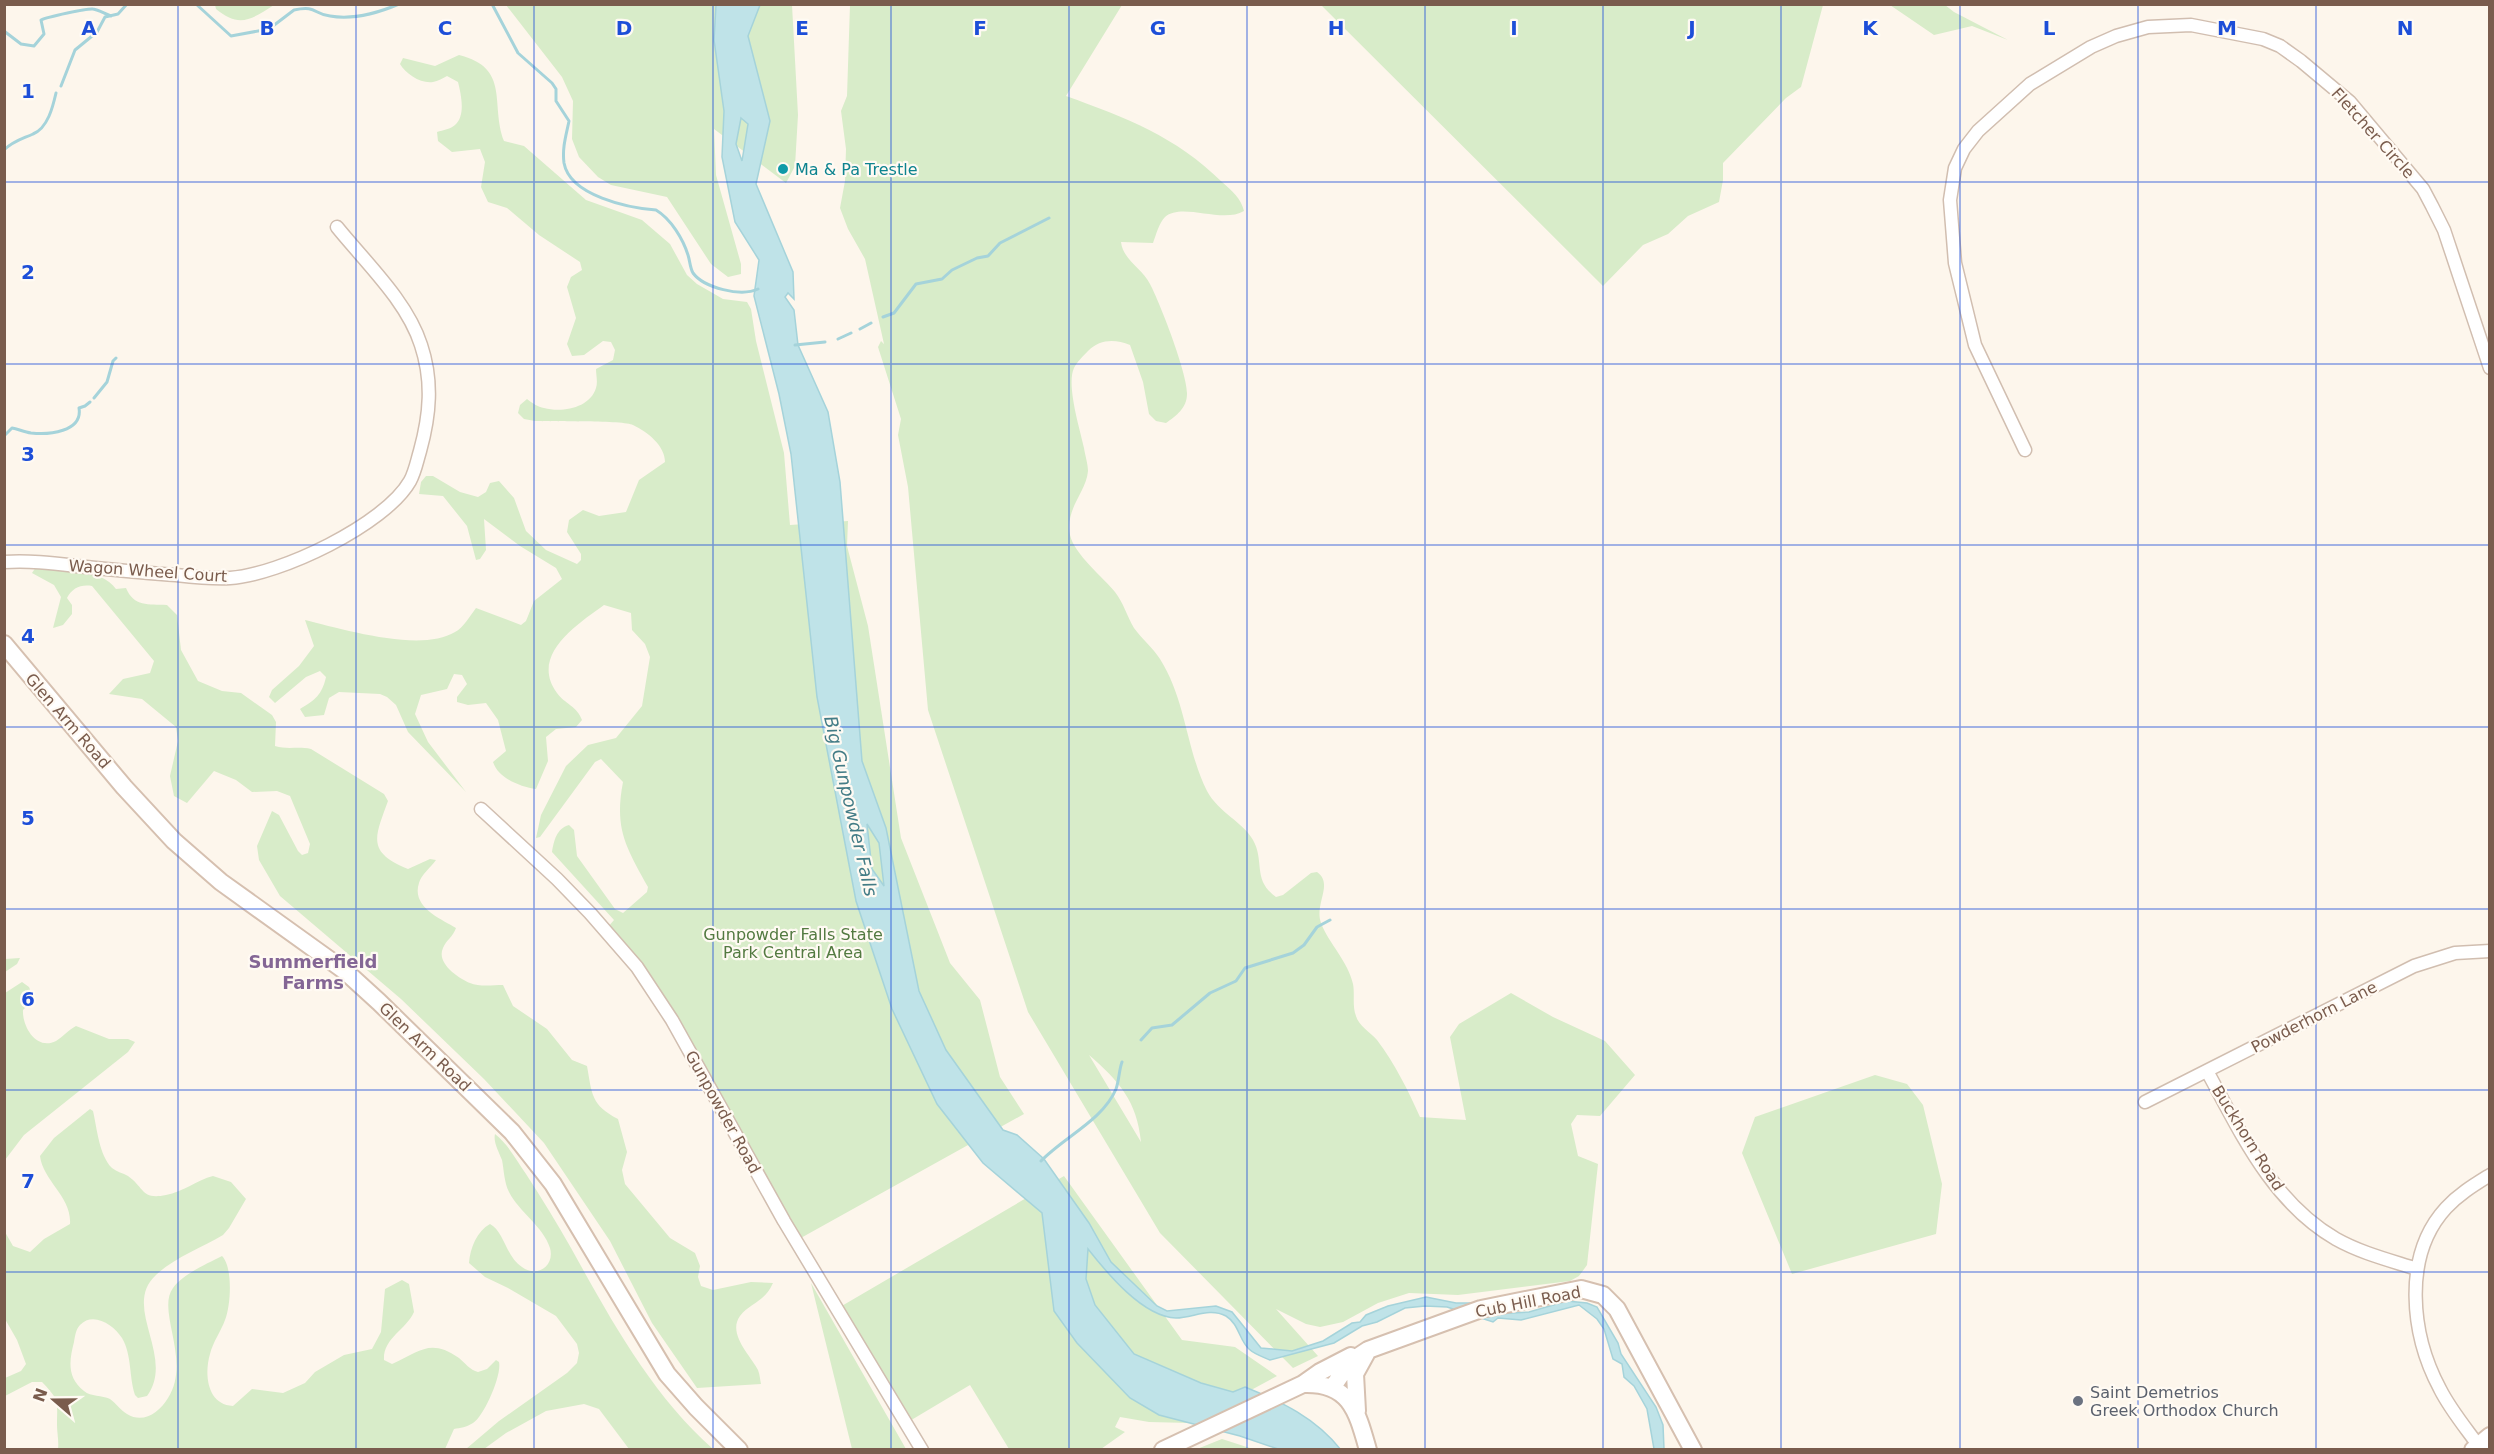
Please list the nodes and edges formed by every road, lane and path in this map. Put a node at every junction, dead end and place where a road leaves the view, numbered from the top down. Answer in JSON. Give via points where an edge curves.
{"nodes":[{"id":1,"x":337,"y":227,"type":"dead end"},
{"id":2,"x":2490,"y":368,"type":"edge"},
{"id":3,"x":2025,"y":450,"type":"dead end"},
{"id":4,"x":4,"y":562,"type":"edge"},
{"id":5,"x":8,"y":654,"type":"edge"},
{"id":6,"x":481,"y":809,"type":"dead end"},
{"id":7,"x":2490,"y":951,"type":"edge"},
{"id":8,"x":2207,"y":1071,"type":"junction"},
{"id":9,"x":2145,"y":1102,"type":"dead end"},
{"id":10,"x":2490,"y":1175,"type":"edge"},
{"id":11,"x":2417,"y":1269,"type":"junction"},
{"id":12,"x":1368,"y":1350,"type":"junction"},
{"id":13,"x":1297,"y":1387,"type":"junction"},
{"id":14,"x":1332,"y":1388,"type":"junction"},
{"id":15,"x":1358,"y":1415,"type":"junction"},
{"id":16,"x":2480,"y":1443,"type":"edge"},
{"id":17,"x":739,"y":1449,"type":"edge"},
{"id":18,"x":921,"y":1449,"type":"edge"},
{"id":19,"x":1163,"y":1449,"type":"edge"},
{"id":20,"x":1368,"y":1449,"type":"edge"},
{"id":21,"x":1693,"y":1449,"type":"edge"}],
"edges":[{"from":1,"to":4,"type":"street","name":"Wagon Wheel Court","via":[[396,297],[421,344],[428,371],[429,413],[423,439],[410,481],[393,502],[342,539],[257,574],[208,578]]},
{"from":2,"to":3,"type":"street","name":"Fletcher Circle","via":[[2444,230],[2423,189],[2372,127],[2329,84],[2280,46],[2247,35],[2191,25],[2148,27],[2091,47],[2030,84],[1978,131],[1955,168],[1950,200],[1955,263],[1975,345]]},
{"from":5,"to":17,"type":"main road","name":"Glen Arm Road","via":[[174,841],[221,882],[345,971],[512,1132],[553,1184],[667,1374]]},
{"from":6,"to":18,"type":"street","name":"Gunpowder Road","via":[[557,879],[637,967],[672,1020],[784,1221]]},
{"from":7,"to":8,"type":"street","name":"Powderhorn Lane","via":[[2455,952],[2425,962]]},
{"from":8,"to":9,"type":"street","name":"Powderhorn Lane"},
{"from":8,"to":11,"type":"street","name":"Buckhorn Road","via":[[2271,1182],[2300,1213],[2345,1243]]},
{"from":10,"to":11,"type":"street","via":[[2445,1209],[2424,1246]]},
{"from":11,"to":16,"type":"street","via":[[2418,1322],[2432,1373],[2440,1390]]},
{"from":12,"to":13,"type":"main road","via":[[1336,1363]]},
{"from":12,"to":14,"type":"main road","name":"Cub Hill Road","via":[[1350,1362]]},
{"from":12,"to":15,"type":"main road","via":[[1355,1374]]},
{"from":12,"to":21,"type":"main road","name":"Cub Hill Road","via":[[1475,1312],[1581,1289],[1597,1292],[1610,1301],[1633,1336]]},
{"from":13,"to":14,"type":"main road","via":[[1315,1384]]},
{"from":13,"to":19,"type":"main road"},
{"from":14,"to":15,"type":"main road","via":[[1348,1398]]},
{"from":15,"to":20,"type":"main road"}]}
